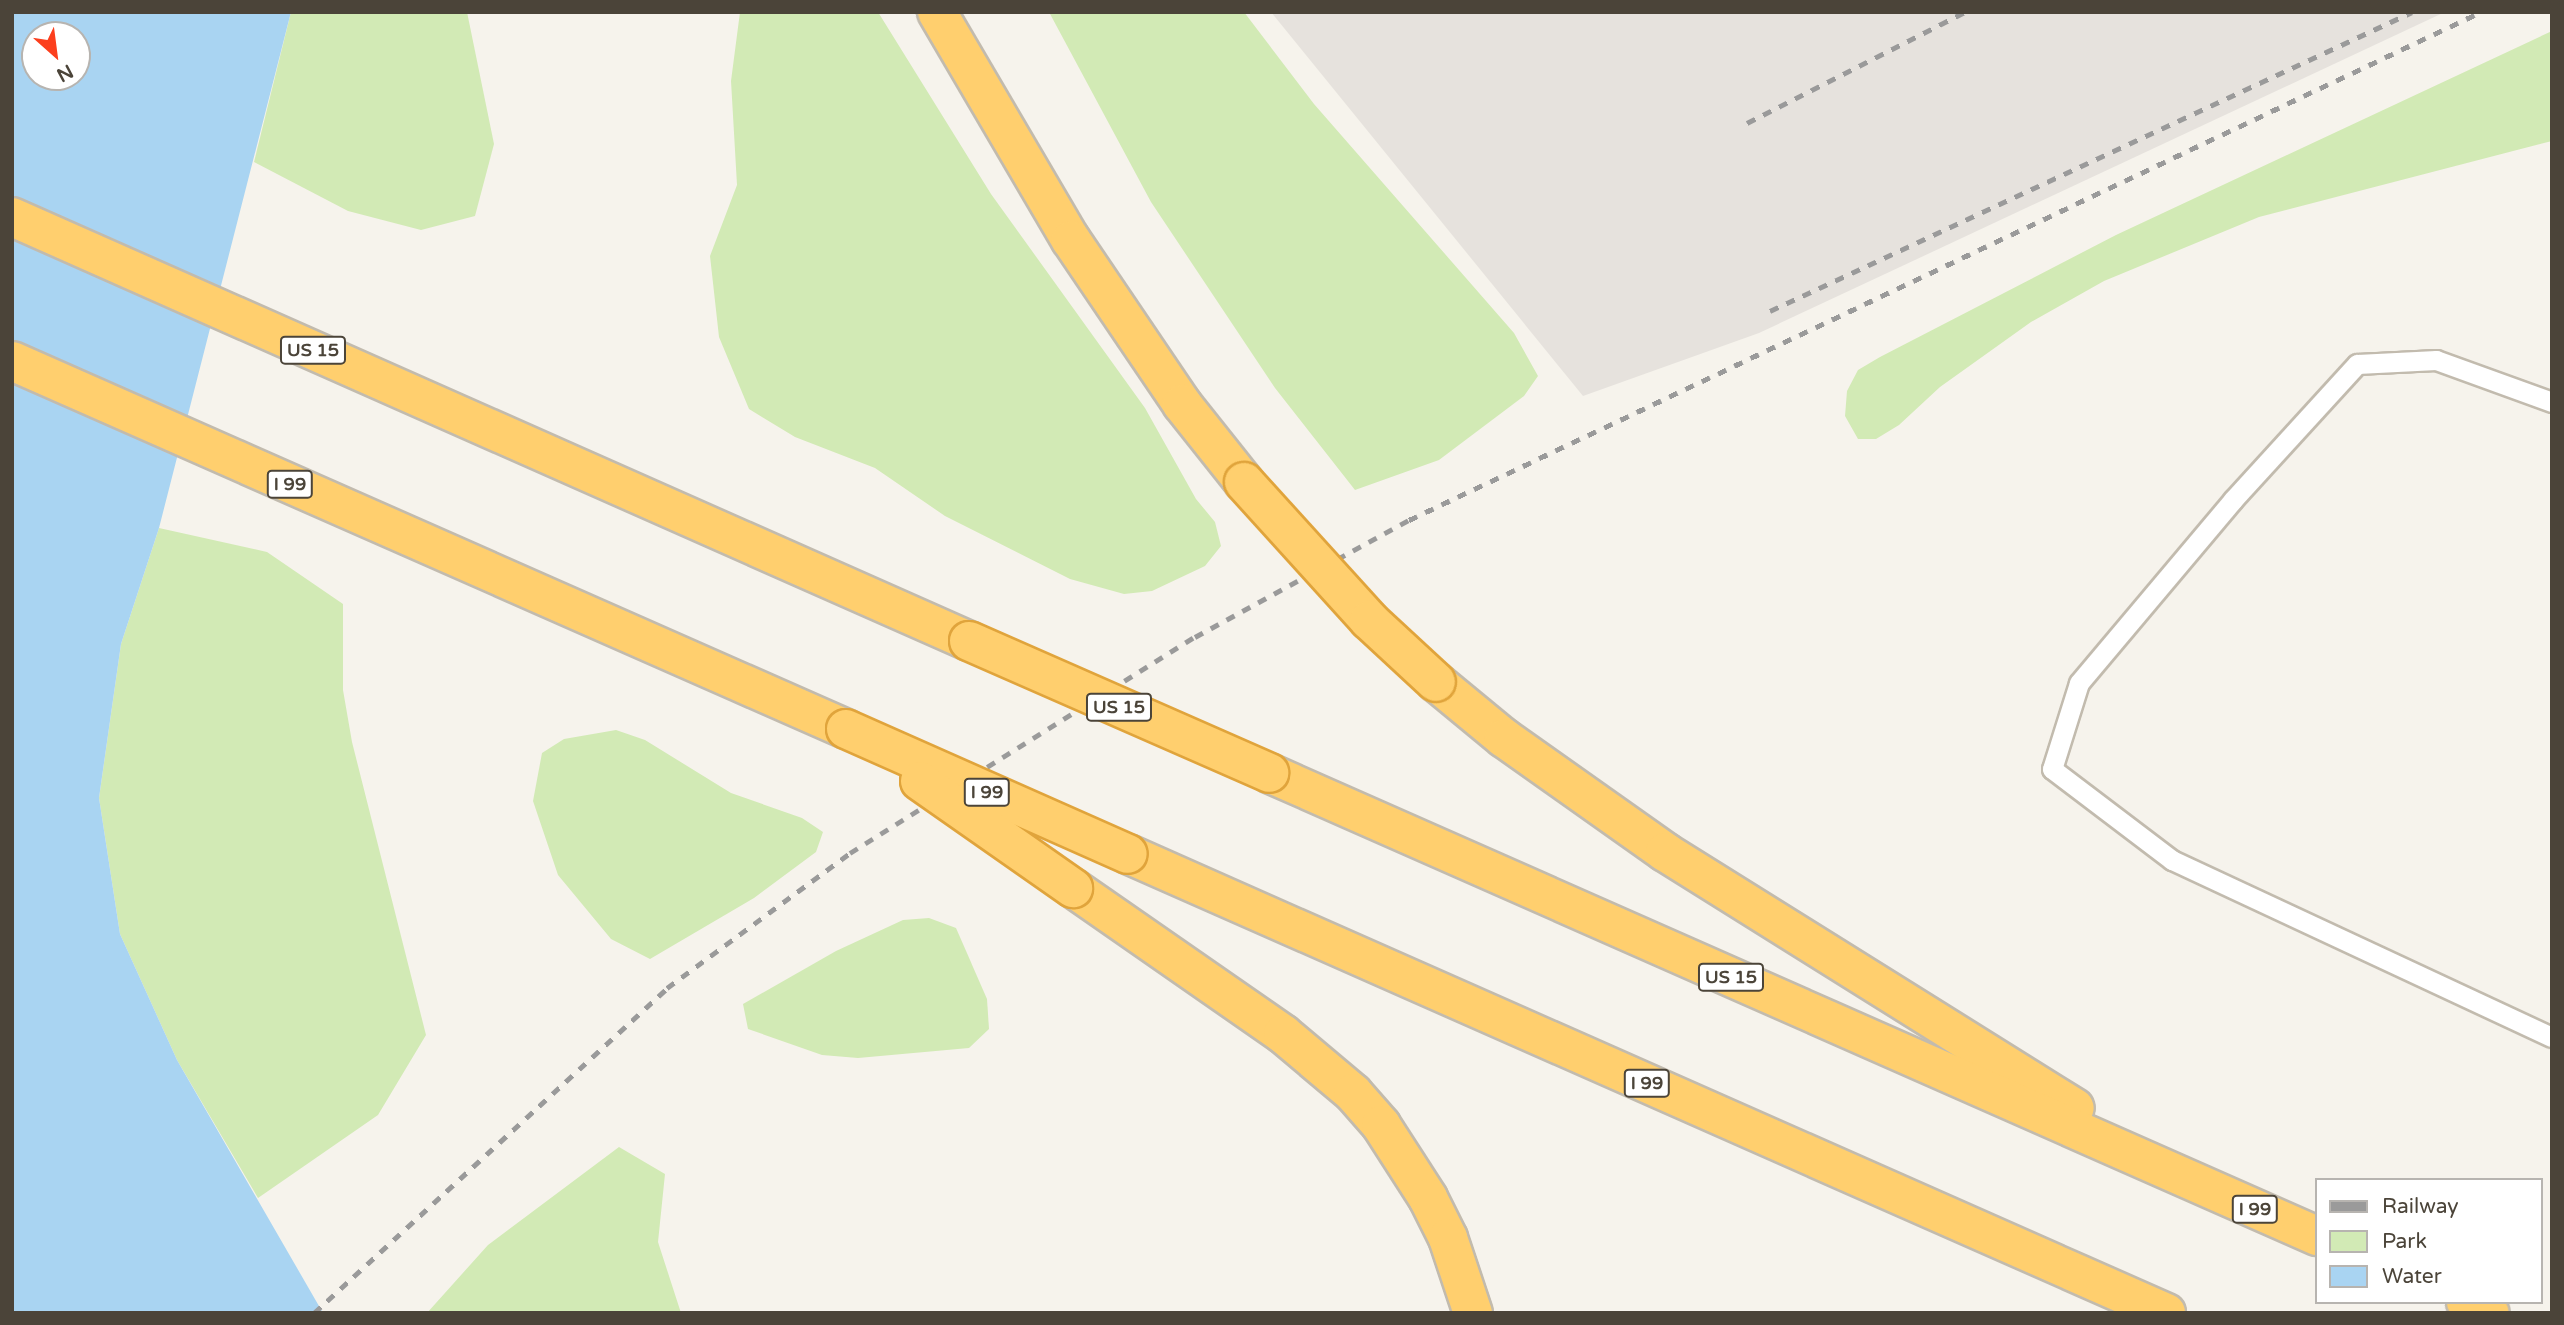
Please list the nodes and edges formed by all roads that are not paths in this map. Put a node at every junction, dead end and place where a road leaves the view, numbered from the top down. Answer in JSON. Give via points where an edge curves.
{"nodes":[{"id":1,"x":937,"y":12,"type":"edge"},
{"id":2,"x":12,"y":217,"type":"edge"},
{"id":3,"x":12,"y":361,"type":"edge"},
{"id":4,"x":2552,"y":402,"type":"edge"},
{"id":5,"x":846,"y":729,"type":"junction"},
{"id":6,"x":2552,"y":1037,"type":"edge"},
{"id":7,"x":2193,"y":1181,"type":"junction"},
{"id":8,"x":2316,"y":1236,"type":"edge"},
{"id":9,"x":2470,"y":1304,"type":"edge"},
{"id":10,"x":1473,"y":1313,"type":"edge"},
{"id":11,"x":2166,"y":1313,"type":"edge"},
{"id":12,"x":2490,"y":1313,"type":"edge"}],
"edges":[{"from":1,"to":7,"type":"highway","bridge":true,"via":[[1091,271],[1182,404],[1244,482],[1368,620],[1525,754],[1665,852]]},
{"from":2,"to":7,"type":"highway","number":"US 15","bridge":true},
{"from":3,"to":5,"type":"highway","number":"I 99"},
{"from":4,"to":6,"type":"lane","via":[[2436,360],[2357,364],[2233,500],[2079,683],[2052,769],[2172,860]]},
{"from":5,"to":10,"type":"highway","bridge":true,"via":[[1283,1034],[1353,1093],[1387,1134],[1428,1198],[1448,1238]]},
{"from":5,"to":11,"type":"highway","number":"I 99","bridge":true},
{"from":7,"to":8,"type":"highway","number":"I 99"},
{"from":9,"to":12,"type":"highway"}]}
